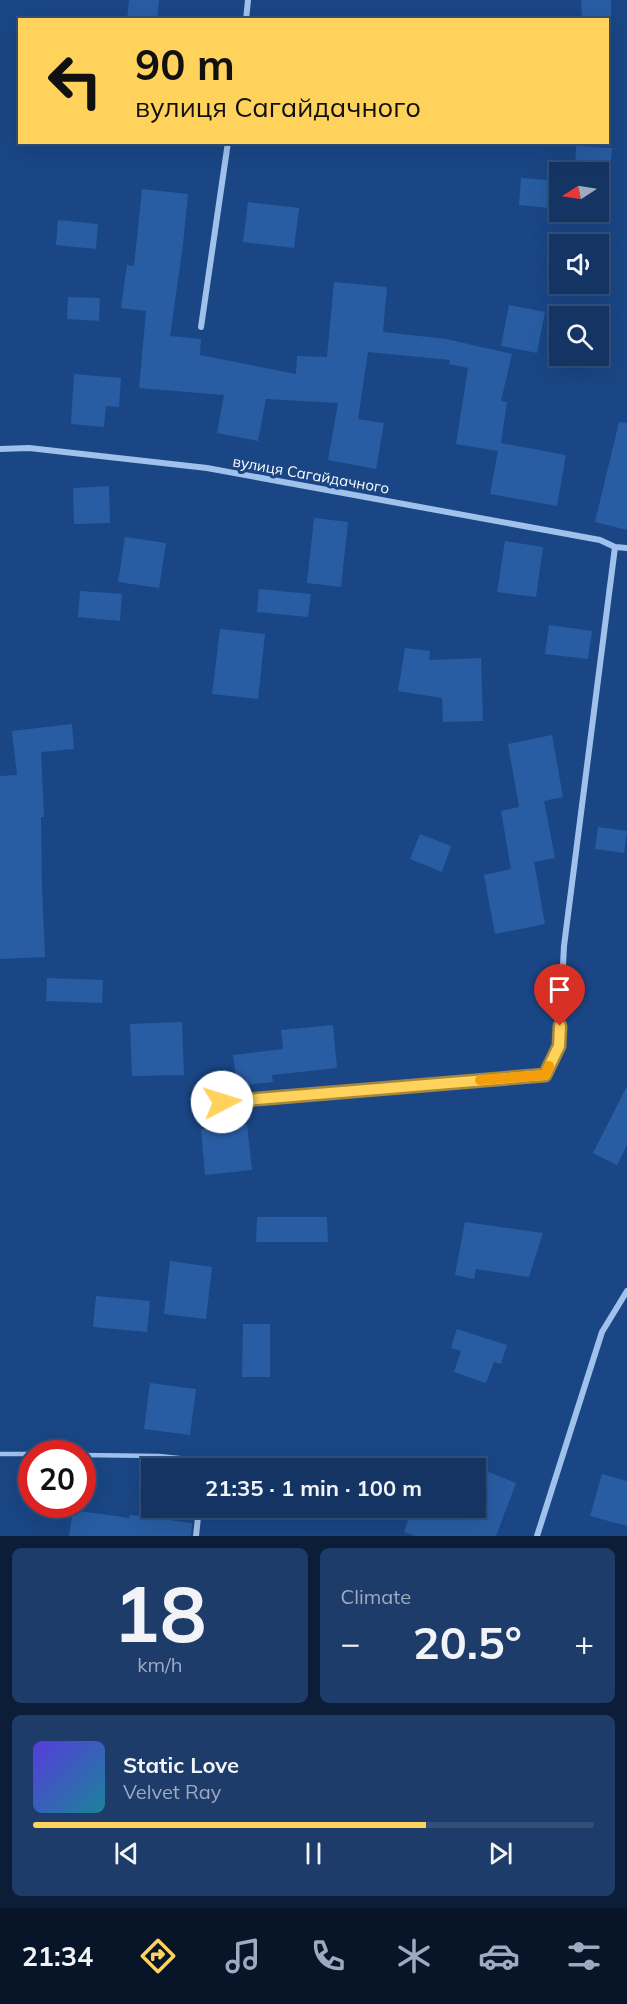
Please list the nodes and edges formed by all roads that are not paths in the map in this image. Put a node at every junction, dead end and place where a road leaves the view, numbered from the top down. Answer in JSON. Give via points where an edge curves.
{"nodes":[{"id":1,"x":248,"y":0,"type":"edge"},
{"id":2,"x":246,"y":18,"type":"edge"},
{"id":3,"x":228,"y":144,"type":"edge"},
{"id":4,"x":201,"y":327,"type":"dead end"},
{"id":5,"x":0,"y":449,"type":"edge"},
{"id":6,"x":615,"y":547,"type":"junction"},
{"id":7,"x":627,"y":548,"type":"edge"},
{"id":8,"x":545,"y":1075,"type":"joint"},
{"id":9,"x":222,"y":1102,"type":"dead end"},
{"id":10,"x":627,"y":1292,"type":"edge"},
{"id":11,"x":18,"y":1454,"type":"edge"},
{"id":12,"x":0,"y":1455,"type":"edge"},
{"id":13,"x":96,"y":1455,"type":"edge"},
{"id":14,"x":179,"y":1458,"type":"edge"},
{"id":15,"x":198,"y":1518,"type":"edge"},
{"id":16,"x":196,"y":1536,"type":"edge"},
{"id":17,"x":537,"y":1536,"type":"edge"}],
"edges":[{"from":1,"to":2,"type":"street"},
{"from":3,"to":4,"type":"street"},
{"from":5,"to":6,"type":"street","name":"вулиця Сагайдачного","via":[[30,448],[207,468],[600,540]]},
{"from":6,"to":7,"type":"street","name":"вулиця Сагайдачного"},
{"from":6,"to":8,"type":"street","via":[[564,946],[559,1046]]},
{"from":8,"to":9,"type":"lane"},
{"from":10,"to":17,"type":"street","via":[[602,1332]]},
{"from":11,"to":12,"type":"lane"},
{"from":13,"to":14,"type":"lane"},
{"from":15,"to":16,"type":"street"}]}
